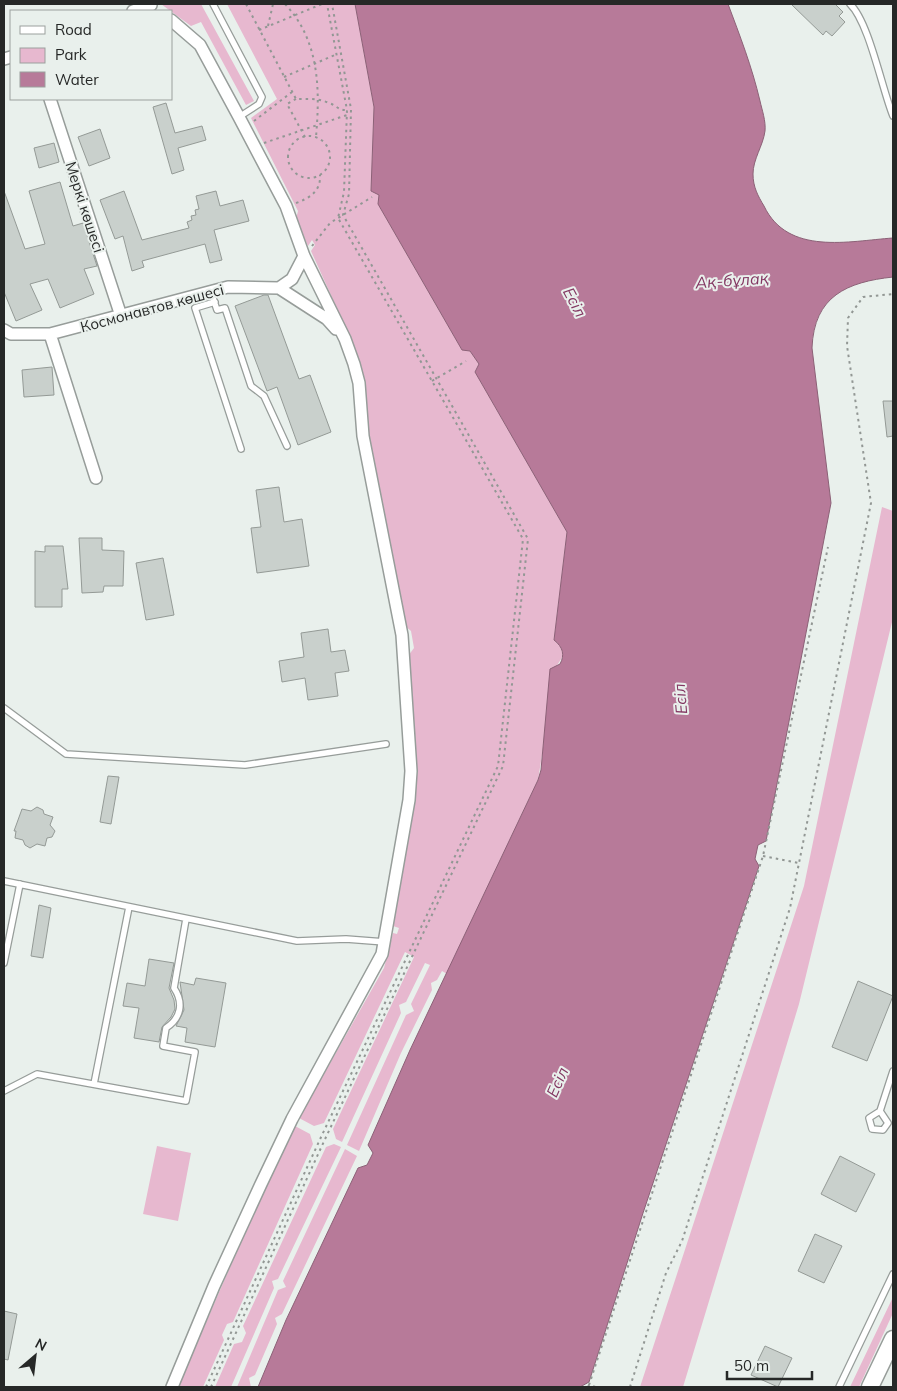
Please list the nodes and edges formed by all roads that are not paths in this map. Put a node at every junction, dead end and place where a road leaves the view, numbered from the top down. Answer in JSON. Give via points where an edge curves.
{"nodes":[{"id":1,"x":213,"y":4,"type":"edge"},
{"id":2,"x":850,"y":4,"type":"edge"},
{"id":3,"x":153,"y":7,"type":"edge"},
{"id":4,"x":138,"y":10,"type":"edge"},
{"id":5,"x":172,"y":21,"type":"edge"},
{"id":6,"x":50,"y":100,"type":"edge"},
{"id":7,"x":893,"y":116,"type":"edge"},
{"id":8,"x":239,"y":117,"type":"junction"},
{"id":9,"x":304,"y":256,"type":"junction"},
{"id":10,"x":279,"y":288,"type":"junction"},
{"id":11,"x":213,"y":297,"type":"junction"},
{"id":12,"x":121,"y":316,"type":"junction"},
{"id":13,"x":4,"y":330,"type":"edge"},
{"id":14,"x":50,"y":334,"type":"junction"},
{"id":15,"x":345,"y":338,"type":"junction"},
{"id":16,"x":288,"y":446,"type":"dead end"},
{"id":17,"x":241,"y":449,"type":"dead end"},
{"id":18,"x":96,"y":478,"type":"dead end"},
{"id":19,"x":4,"y":708,"type":"edge"},
{"id":20,"x":386,"y":744,"type":"dead end"},
{"id":21,"x":4,"y":881,"type":"edge"},
{"id":22,"x":20,"y":884,"type":"junction"},
{"id":23,"x":128,"y":907,"type":"junction"},
{"id":24,"x":186,"y":918,"type":"junction"},
{"id":25,"x":385,"y":942,"type":"junction"},
{"id":26,"x":4,"y":963,"type":"edge"},
{"id":27,"x":893,"y":1071,"type":"edge"},
{"id":28,"x":94,"y":1084,"type":"junction"},
{"id":29,"x":4,"y":1091,"type":"edge"},
{"id":30,"x":880,"y":1111,"type":"dead end"},
{"id":31,"x":893,"y":1274,"type":"edge"},
{"id":32,"x":893,"y":1340,"type":"edge"},
{"id":33,"x":172,"y":1387,"type":"edge"},
{"id":34,"x":839,"y":1387,"type":"edge"},
{"id":35,"x":870,"y":1387,"type":"edge"}],
"edges":[{"from":1,"to":8,"type":"lane","via":[[262,98],[259,104]]},
{"from":2,"to":7,"type":"lane","via":[[864,29]]},
{"from":3,"to":4,"type":"street"},
{"from":5,"to":8,"type":"street","via":[[200,45]]},
{"from":6,"to":12,"type":"street","name":"Меркі көшесі"},
{"from":8,"to":9,"type":"street","via":[[286,206]]},
{"from":9,"to":10,"type":"street","via":[[292,279]]},
{"from":9,"to":15,"type":"street"},
{"from":10,"to":11,"type":"street","name":"Космонавтов көшесі","via":[[228,287]]},
{"from":10,"to":15,"type":"street","via":[[327,318]]},
{"from":11,"to":12,"type":"street","name":"Космонавтов көшесі"},
{"from":11,"to":16,"type":"lane","via":[[217,310],[225,308],[251,386],[264,396]]},
{"from":11,"to":17,"type":"lane","via":[[195,308]]},
{"from":12,"to":14,"type":"street","name":"Космонавтов көшесі"},
{"from":13,"to":14,"type":"street","name":"Космонавтов көшесі","via":[[11,334]]},
{"from":14,"to":18,"type":"street"},
{"from":15,"to":25,"type":"street","via":[[359,383],[363,436],[402,635],[410,739],[409,800]]},
{"from":19,"to":20,"type":"lane","via":[[66,754],[245,765]]},
{"from":21,"to":22,"type":"lane"},
{"from":22,"to":23,"type":"lane"},
{"from":22,"to":26,"type":"lane"},
{"from":23,"to":24,"type":"lane"},
{"from":23,"to":28,"type":"lane"},
{"from":24,"to":25,"type":"lane","via":[[297,941],[346,939]]},
{"from":24,"to":28,"type":"lane","via":[[174,988],[181,1005],[174,1023],[166,1028],[163,1046],[195,1052],[186,1101]]},
{"from":25,"to":33,"type":"street","via":[[377,965],[311,1083],[261,1184]]},
{"from":27,"to":30,"type":"lane"},
{"from":28,"to":29,"type":"lane","via":[[37,1074]]},
{"from":31,"to":34,"type":"lane"},
{"from":32,"to":35,"type":"main road"}]}
